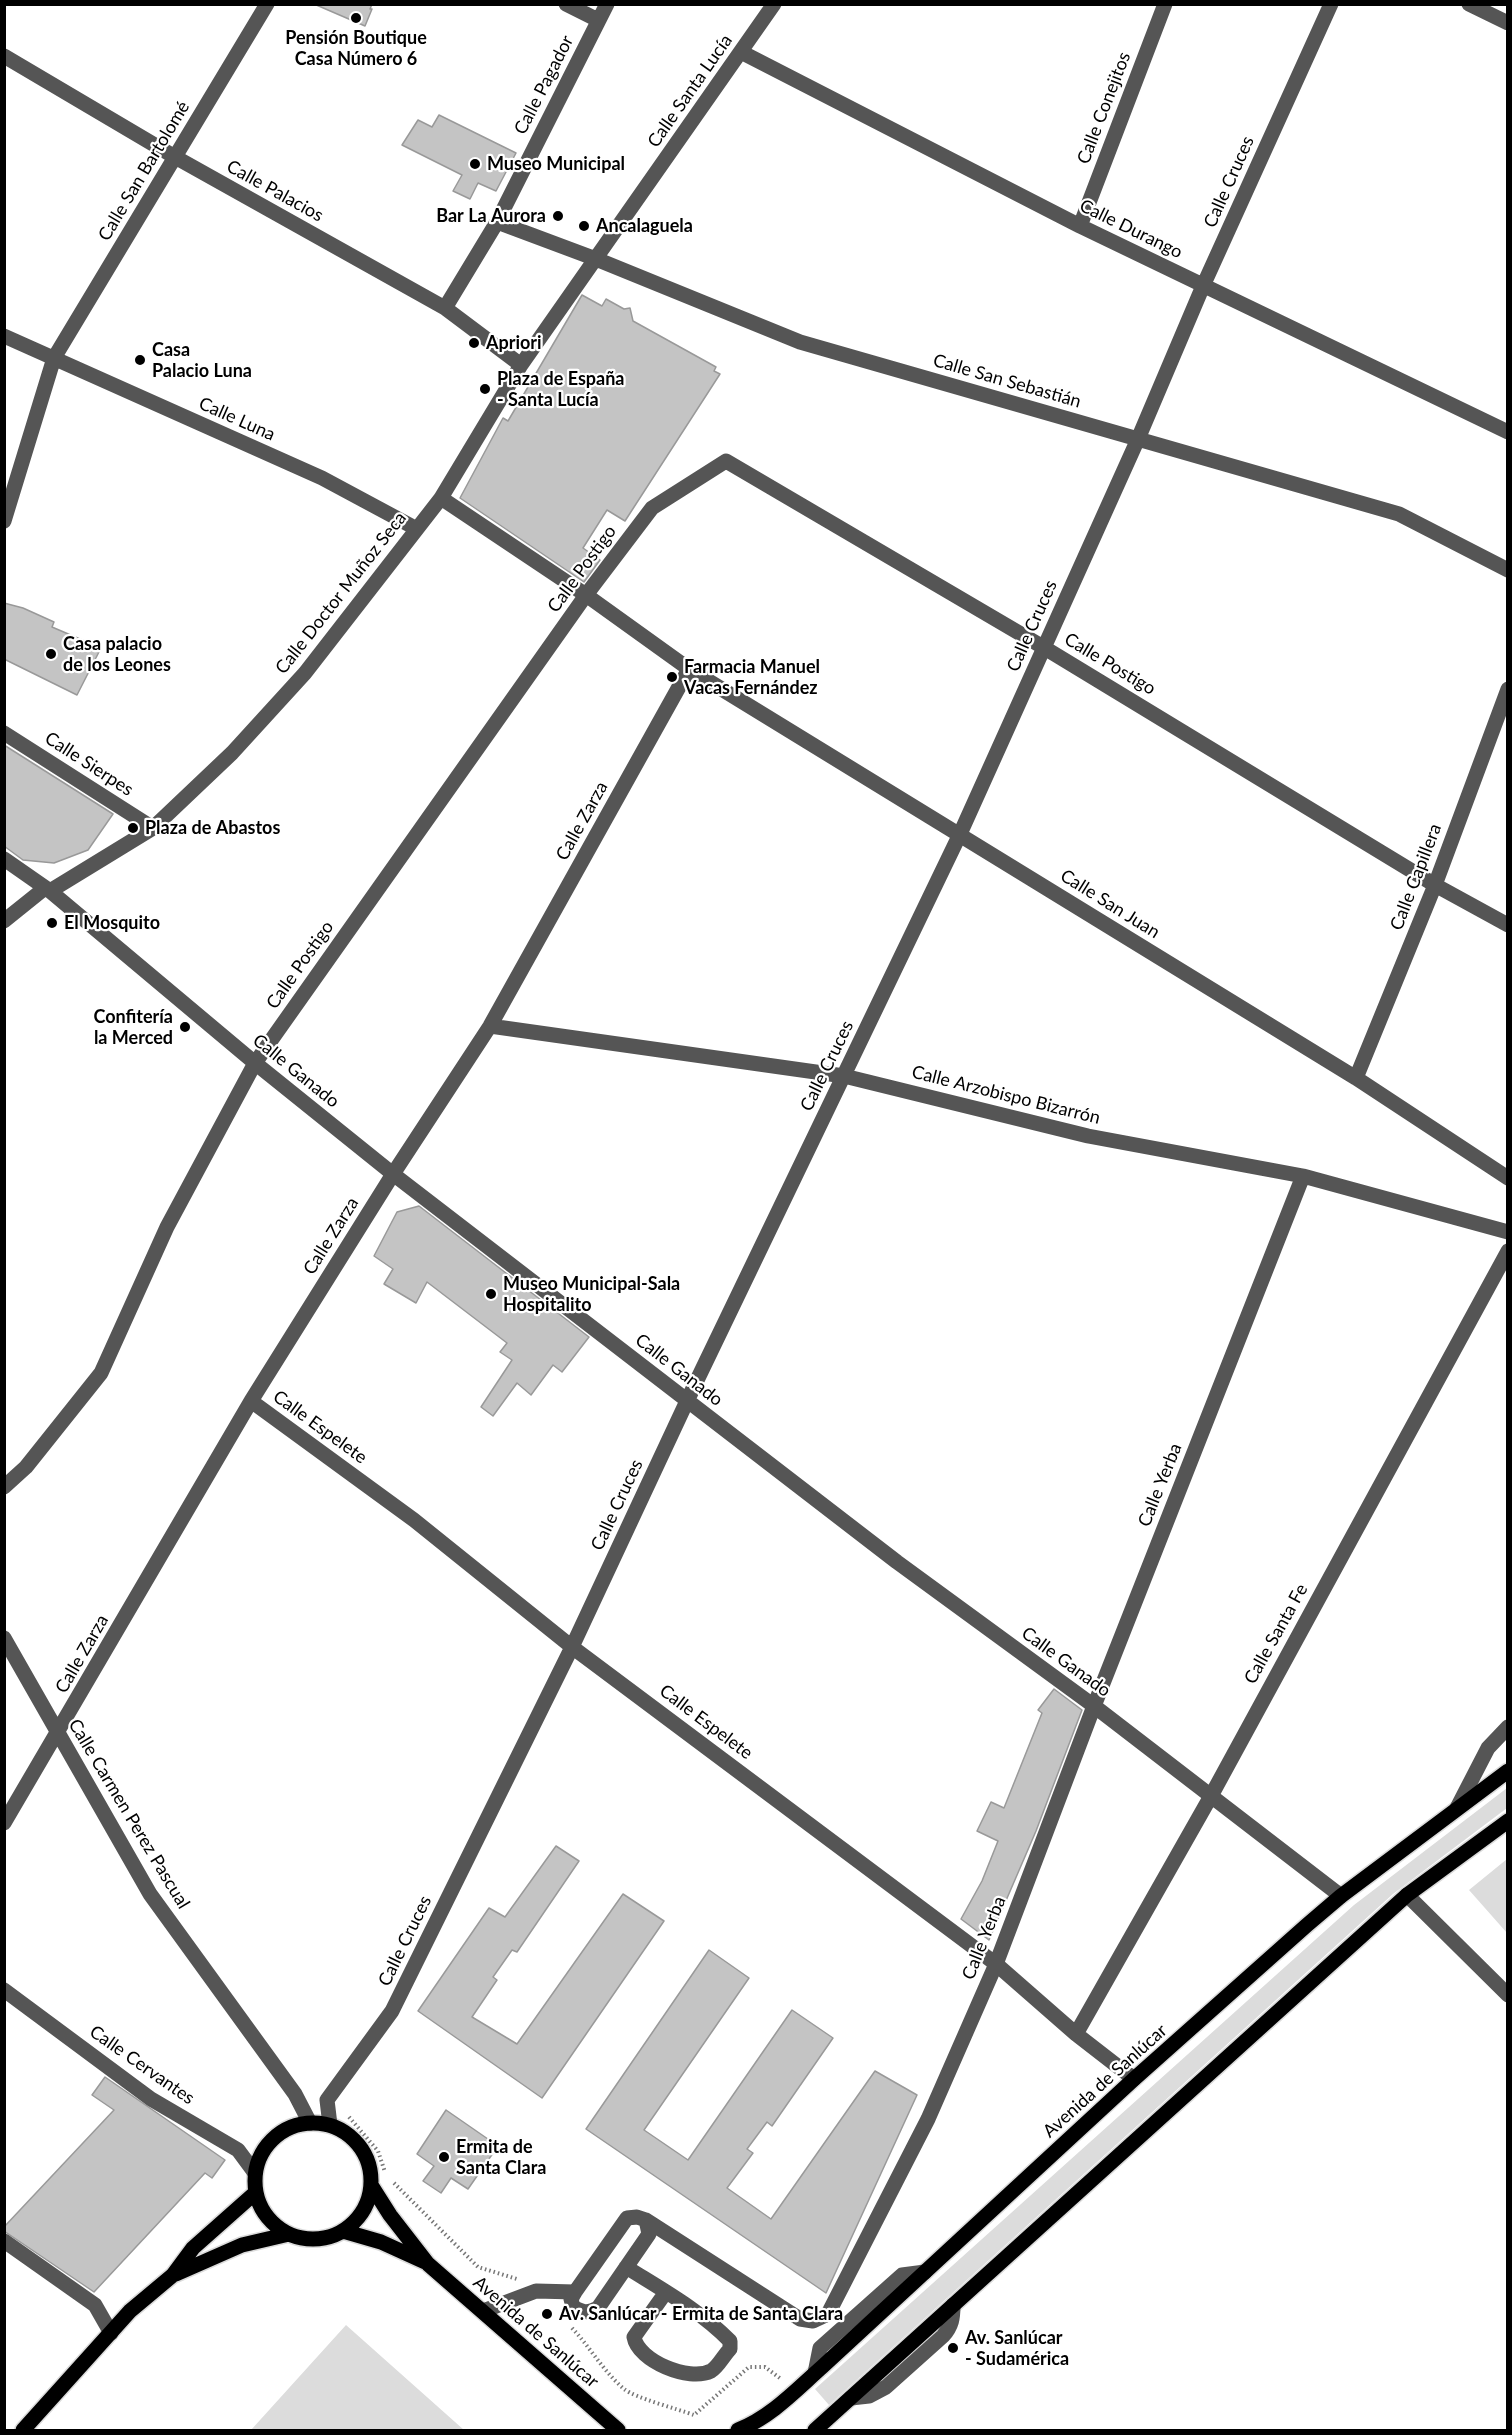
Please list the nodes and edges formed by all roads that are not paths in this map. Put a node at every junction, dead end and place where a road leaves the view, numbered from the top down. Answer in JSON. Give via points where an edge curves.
{"nodes":[{"id":1,"x":267,"y":4,"type":"edge"},
{"id":2,"x":566,"y":4,"type":"edge"},
{"id":3,"x":607,"y":4,"type":"edge"},
{"id":4,"x":774,"y":4,"type":"edge"},
{"id":5,"x":1165,"y":4,"type":"edge"},
{"id":6,"x":1331,"y":4,"type":"edge"},
{"id":7,"x":1469,"y":4,"type":"edge"},
{"id":8,"x":598,"y":20,"type":"junction"},
{"id":9,"x":1508,"y":23,"type":"edge"},
{"id":10,"x":741,"y":52,"type":"junction"},
{"id":11,"x":4,"y":56,"type":"edge"},
{"id":12,"x":175,"y":157,"type":"junction"},
{"id":13,"x":498,"y":222,"type":"junction"},
{"id":14,"x":1080,"y":226,"type":"junction"},
{"id":15,"x":596,"y":259,"type":"junction"},
{"id":16,"x":1203,"y":286,"type":"junction"},
{"id":17,"x":445,"y":308,"type":"junction"},
{"id":18,"x":4,"y":336,"type":"edge"},
{"id":19,"x":54,"y":358,"type":"junction"},
{"id":20,"x":521,"y":365,"type":"junction"},
{"id":21,"x":1508,"y":432,"type":"edge"},
{"id":22,"x":1138,"y":439,"type":"junction"},
{"id":23,"x":441,"y":498,"type":"junction"},
{"id":24,"x":4,"y":521,"type":"edge"},
{"id":25,"x":417,"y":529,"type":"junction"},
{"id":26,"x":1508,"y":570,"type":"edge"},
{"id":27,"x":586,"y":596,"type":"junction"},
{"id":28,"x":1043,"y":646,"type":"junction"},
{"id":29,"x":689,"y":669,"type":"junction"},
{"id":30,"x":1508,"y":689,"type":"edge"},
{"id":31,"x":4,"y":733,"type":"edge"},
{"id":32,"x":153,"y":828,"type":"junction"},
{"id":33,"x":960,"y":834,"type":"junction"},
{"id":34,"x":4,"y":859,"type":"edge"},
{"id":35,"x":1435,"y":885,"type":"junction"},
{"id":36,"x":48,"y":889,"type":"junction"},
{"id":37,"x":4,"y":921,"type":"edge"},
{"id":38,"x":1508,"y":925,"type":"edge"},
{"id":39,"x":490,"y":1026,"type":"junction"},
{"id":40,"x":255,"y":1063,"type":"junction"},
{"id":41,"x":844,"y":1076,"type":"junction"},
{"id":42,"x":1356,"y":1077,"type":"junction"},
{"id":43,"x":393,"y":1174,"type":"junction"},
{"id":44,"x":1303,"y":1176,"type":"junction"},
{"id":45,"x":1508,"y":1178,"type":"edge"},
{"id":46,"x":1508,"y":1232,"type":"edge"},
{"id":47,"x":1508,"y":1251,"type":"edge"},
{"id":48,"x":251,"y":1401,"type":"junction"},
{"id":49,"x":687,"y":1401,"type":"junction"},
{"id":50,"x":4,"y":1486,"type":"edge"},
{"id":51,"x":4,"y":1638,"type":"edge"},
{"id":52,"x":572,"y":1647,"type":"junction"},
{"id":53,"x":1094,"y":1706,"type":"junction"},
{"id":54,"x":1508,"y":1727,"type":"edge"},
{"id":55,"x":58,"y":1734,"type":"junction"},
{"id":56,"x":1508,"y":1771,"type":"edge"},
{"id":57,"x":1211,"y":1796,"type":"junction"},
{"id":58,"x":1457,"y":1808,"type":"junction"},
{"id":59,"x":1508,"y":1821,"type":"edge"},
{"id":60,"x":4,"y":1823,"type":"edge"},
{"id":61,"x":1407,"y":1895,"type":"junction"},
{"id":62,"x":1341,"y":1896,"type":"junction"},
{"id":63,"x":996,"y":1964,"type":"junction"},
{"id":64,"x":4,"y":1990,"type":"edge"},
{"id":65,"x":1508,"y":1995,"type":"edge"},
{"id":66,"x":1076,"y":2034,"type":"junction"},
{"id":67,"x":1134,"y":2079,"type":"junction"},
{"id":68,"x":310,"y":2123,"type":"junction"},
{"id":69,"x":330,"y":2125,"type":"junction"},
{"id":70,"x":255,"y":2173,"type":"junction"},
{"id":71,"x":371,"y":2185,"type":"junction"},
{"id":72,"x":255,"y":2193,"type":"junction"},
{"id":73,"x":646,"y":2220,"type":"junction"},
{"id":74,"x":343,"y":2230,"type":"junction"},
{"id":75,"x":289,"y":2234,"type":"junction"},
{"id":76,"x":4,"y":2241,"type":"edge"},
{"id":77,"x":428,"y":2264,"type":"junction"},
{"id":78,"x":626,"y":2266,"type":"junction"},
{"id":79,"x":173,"y":2275,"type":"junction"},
{"id":80,"x":575,"y":2292,"type":"junction"},
{"id":81,"x":666,"y":2292,"type":"junction"},
{"id":82,"x":483,"y":2311,"type":"junction"},
{"id":83,"x":111,"y":2334,"type":"junction"},
{"id":84,"x":23,"y":2430,"type":"edge"},
{"id":85,"x":618,"y":2430,"type":"edge"},
{"id":86,"x":738,"y":2430,"type":"edge"},
{"id":87,"x":815,"y":2430,"type":"edge"}],
"edges":[{"from":1,"to":12,"type":"street","name":"Calle San Bartolomé"},
{"from":2,"to":8,"type":"street"},
{"from":3,"to":8,"type":"street","name":"Calle Pagador"},
{"from":4,"to":10,"type":"street","name":"Calle Santa Lucía"},
{"from":5,"to":14,"type":"street","name":"Calle Conejitos"},
{"from":6,"to":16,"type":"street","name":"Calle Cruces"},
{"from":7,"to":9,"type":"street"},
{"from":8,"to":13,"type":"street","name":"Calle Pagador"},
{"from":10,"to":14,"type":"street","name":"Calle Durango"},
{"from":10,"to":15,"type":"street","name":"Calle Santa Lucía"},
{"from":11,"to":12,"type":"street","name":"Calle Palacios"},
{"from":12,"to":17,"type":"street","name":"Calle Palacios"},
{"from":12,"to":19,"type":"street","name":"Calle San Bartolomé"},
{"from":13,"to":15,"type":"street","name":"Calle San Sebastián"},
{"from":13,"to":17,"type":"street","name":"Calle Pagador"},
{"from":14,"to":16,"type":"street","name":"Calle Durango"},
{"from":15,"to":20,"type":"street","name":"Calle Doctor Muñoz Seca"},
{"from":15,"to":22,"type":"street","name":"Calle San Sebastián","via":[[800,342]]},
{"from":16,"to":21,"type":"street","name":"Calle Durango"},
{"from":16,"to":22,"type":"street","name":"Calle Cruces"},
{"from":17,"to":20,"type":"street","name":"Calle Palacios"},
{"from":18,"to":19,"type":"street","name":"Calle Luna"},
{"from":19,"to":24,"type":"street","name":"Calle San Bartolomé"},
{"from":19,"to":25,"type":"street","name":"Calle Luna","via":[[322,478]]},
{"from":20,"to":23,"type":"street","name":"Calle Doctor Muñoz Seca"},
{"from":22,"to":26,"type":"street","name":"Calle San Sebastián","via":[[1399,514]]},
{"from":22,"to":28,"type":"street","name":"Calle Cruces"},
{"from":23,"to":25,"type":"street","name":"Calle Doctor Muñoz Seca"},
{"from":23,"to":27,"type":"street"},
{"from":25,"to":32,"type":"street","name":"Calle Doctor Muñoz Seca","via":[[305,673],[232,753]]},
{"from":27,"to":28,"type":"street","name":"Calle Postigo","via":[[652,508],[726,461]]},
{"from":27,"to":29,"type":"street"},
{"from":27,"to":40,"type":"street","name":"Calle Postigo"},
{"from":28,"to":33,"type":"street","name":"Calle Cruces"},
{"from":28,"to":35,"type":"street","name":"Calle Postigo"},
{"from":29,"to":33,"type":"street","name":"Calle San Juan"},
{"from":29,"to":39,"type":"street","name":"Calle Zarza"},
{"from":30,"to":35,"type":"street","name":"Calle Capillera"},
{"from":31,"to":32,"type":"street","name":"Calle Sierpes"},
{"from":32,"to":36,"type":"street","name":"Calle Doctor Muñoz Seca"},
{"from":33,"to":41,"type":"street","name":"Calle Cruces"},
{"from":33,"to":42,"type":"street","name":"Calle San Juan"},
{"from":34,"to":36,"type":"street","name":"Calle Ganado"},
{"from":35,"to":38,"type":"street","name":"Calle Postigo"},
{"from":35,"to":42,"type":"street","name":"Calle Capillera"},
{"from":36,"to":37,"type":"street","name":"Calle Doctor Muñoz Seca"},
{"from":36,"to":40,"type":"street","name":"Calle Ganado"},
{"from":39,"to":41,"type":"street","name":"Calle Arzobispo Bizarrón"},
{"from":39,"to":43,"type":"street","name":"Calle Zarza"},
{"from":40,"to":43,"type":"street","name":"Calle Ganado"},
{"from":40,"to":50,"type":"street","name":"Calle Postigo","via":[[167,1227],[101,1373],[26,1467]]},
{"from":41,"to":44,"type":"street","name":"Calle Arzobispo Bizarrón","via":[[1088,1136]]},
{"from":41,"to":49,"type":"street","name":"Calle Cruces"},
{"from":42,"to":45,"type":"street","name":"Calle San Juan"},
{"from":43,"to":48,"type":"street","name":"Calle Zarza"},
{"from":43,"to":49,"type":"street","name":"Calle Ganado"},
{"from":44,"to":46,"type":"street","name":"Calle Arzobispo Bizarrón"},
{"from":44,"to":53,"type":"street","name":"Calle Yerba"},
{"from":47,"to":57,"type":"street","name":"Calle Santa Fe"},
{"from":48,"to":52,"type":"street","name":"Calle Espelete","via":[[414,1520]]},
{"from":48,"to":55,"type":"street","name":"Calle Zarza"},
{"from":49,"to":52,"type":"street","name":"Calle Cruces"},
{"from":49,"to":53,"type":"street","name":"Calle Ganado"},
{"from":51,"to":55,"type":"street","name":"Calle Carmen Perez Pascual"},
{"from":52,"to":63,"type":"street","name":"Calle Espelete"},
{"from":52,"to":69,"type":"street","name":"Calle Cruces","via":[[392,2011],[327,2100]]},
{"from":53,"to":57,"type":"street","name":"Calle Ganado"},
{"from":53,"to":63,"type":"street","name":"Calle Yerba"},
{"from":54,"to":58,"type":"street","via":[[1488,1748]]},
{"from":55,"to":60,"type":"street","name":"Calle Zarza"},
{"from":55,"to":68,"type":"street","name":"Calle Carmen Perez Pascual","via":[[150,1894],[295,2094]]},
{"from":56,"to":58,"type":"main road","name":"Avenida de Sanlúcar"},
{"from":57,"to":62,"type":"street","name":"Calle Ganado"},
{"from":57,"to":66,"type":"street","name":"Calle Santa Fe"},
{"from":58,"to":62,"type":"main road","name":"Avenida de Sanlúcar"},
{"from":59,"to":61,"type":"main road"},
{"from":61,"to":65,"type":"street"},
{"from":61,"to":87,"type":"main road"},
{"from":62,"to":67,"type":"main road","name":"Avenida de Sanlúcar"},
{"from":63,"to":66,"type":"street","name":"Calle Espelete"},
{"from":63,"to":73,"type":"street","name":"Calle Yerba","via":[[928,2119],[828,2314],[813,2320],[800,2319]]},
{"from":64,"to":70,"type":"street","name":"Calle Cervantes","via":[[151,2099],[238,2150]]},
{"from":66,"to":67,"type":"street","name":"Calle Espelete"},
{"from":67,"to":86,"type":"main road","name":"Avenida de Sanlúcar","via":[[815,2373],[772,2411]]},
{"from":68,"to":69,"type":"main road"},
{"from":68,"to":70,"type":"main road","via":[[290,2127],[273,2138],[261,2153]]},
{"from":69,"to":71,"type":"main road","via":[[348,2134],[361,2148]]},
{"from":70,"to":72,"type":"main road"},
{"from":71,"to":74,"type":"main road","via":[[367,2203],[357,2219]]},
{"from":71,"to":77,"type":"main road"},
{"from":72,"to":75,"type":"main road","via":[[262,2210]]},
{"from":72,"to":79,"type":"main road","via":[[193,2248]]},
{"from":73,"to":78,"type":"street","via":[[649,2234]]},
{"from":73,"to":80,"type":"street","via":[[627,2218]]},
{"from":74,"to":75,"type":"main road","via":[[326,2238]]},
{"from":74,"to":77,"type":"main road"},
{"from":75,"to":79,"type":"main road","via":[[242,2245]]},
{"from":76,"to":83,"type":"street","via":[[95,2305]]},
{"from":77,"to":82,"type":"main road","name":"Avenida de Sanlúcar"},
{"from":78,"to":80,"type":"street","via":[[598,2308],[580,2312],[571,2299]]},
{"from":78,"to":81,"type":"street"},
{"from":79,"to":83,"type":"main road"},
{"from":80,"to":82,"type":"street","via":[[536,2290]]},
{"from":81,"to":81,"type":"street","via":[[634,2337],[635,2343],[659,2364],[681,2373],[712,2370],[730,2349],[730,2341]]},
{"from":82,"to":85,"type":"main road","name":"Avenida de Sanlúcar"},
{"from":83,"to":84,"type":"main road"}]}
